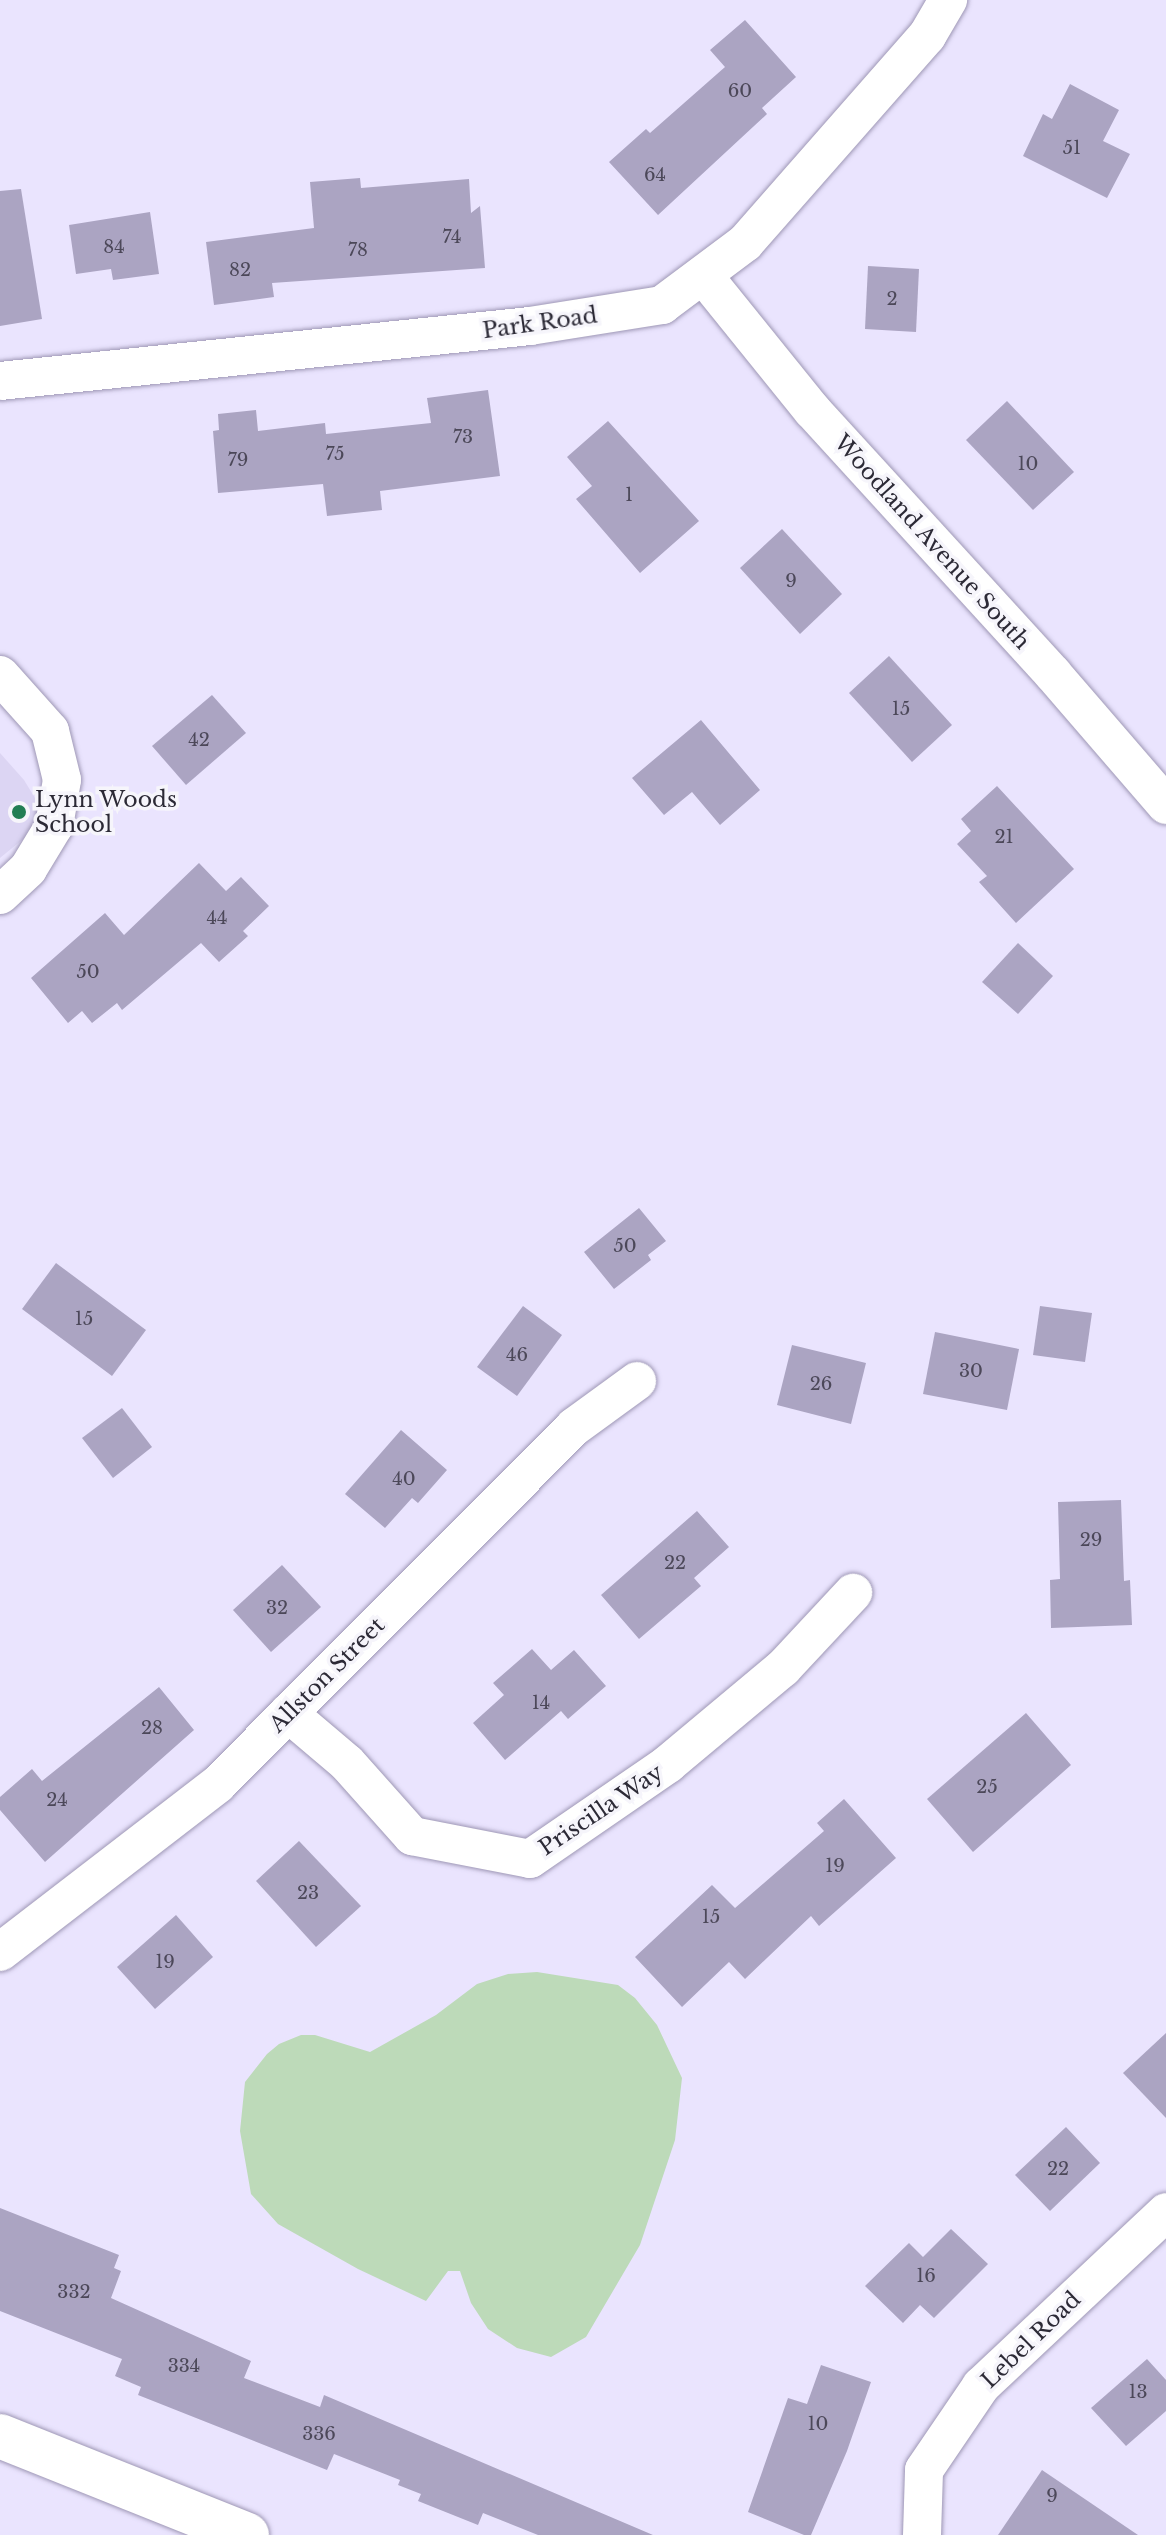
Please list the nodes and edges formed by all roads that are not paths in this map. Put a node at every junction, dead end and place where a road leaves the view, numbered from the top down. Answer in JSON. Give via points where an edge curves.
{"nodes":[{"id":1,"x":929,"y":8,"type":"edge"},
{"id":2,"x":703,"y":275,"type":"junction"},
{"id":3,"x":0,"y":381,"type":"edge"},
{"id":4,"x":0,"y":675,"type":"edge"},
{"id":5,"x":1166,"y":805,"type":"edge"},
{"id":6,"x":0,"y":895,"type":"edge"},
{"id":7,"x":637,"y":1381,"type":"dead end"},
{"id":8,"x":853,"y":1593,"type":"dead end"},
{"id":9,"x":288,"y":1713,"type":"junction"},
{"id":10,"x":0,"y":1952,"type":"edge"},
{"id":11,"x":1166,"y":2212,"type":"edge"},
{"id":12,"x":0,"y":2436,"type":"edge"},
{"id":13,"x":247,"y":2535,"type":"edge"},
{"id":14,"x":922,"y":2535,"type":"edge"}],
"edges":[{"from":1,"to":2,"type":"street","name":"Park Road","via":[[745,243]]},
{"from":2,"to":3,"type":"street","name":"Park Road","via":[[662,305],[530,326]]},
{"from":2,"to":5,"type":"street","name":"Woodland Avenue South","via":[[812,410]]},
{"from":4,"to":6,"type":"street","via":[[50,731],[62,780],[54,826],[28,869]]},
{"from":7,"to":9,"type":"street","name":"Allston Street","via":[[574,1427]]},
{"from":8,"to":9,"type":"street","name":"Priscilla Way","via":[[783,1668],[668,1764],[530,1859],[412,1836],[347,1763]]},
{"from":9,"to":10,"type":"street","name":"Allston Street","via":[[218,1784]]},
{"from":11,"to":14,"type":"street","name":"Lebel Road","via":[[981,2386],[924,2470]]},
{"from":12,"to":13,"type":"main road"}]}
